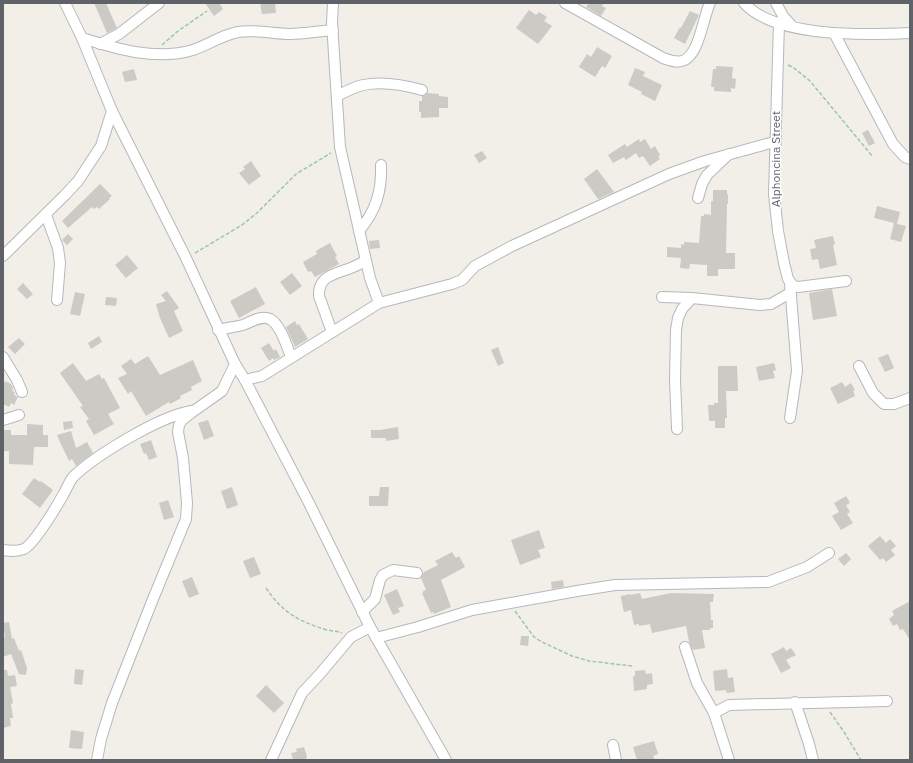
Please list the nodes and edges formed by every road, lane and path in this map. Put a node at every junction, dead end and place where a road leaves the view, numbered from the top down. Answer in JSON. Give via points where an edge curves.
{"nodes":[{"id":1,"x":65,"y":3,"type":"edge"},
{"id":2,"x":159,"y":3,"type":"edge"},
{"id":3,"x":333,"y":3,"type":"edge"},
{"id":4,"x":565,"y":3,"type":"edge"},
{"id":5,"x":744,"y":3,"type":"edge"},
{"id":6,"x":776,"y":3,"type":"edge"},
{"id":7,"x":709,"y":4,"type":"edge"},
{"id":8,"x":207,"y":11,"type":"dead end"},
{"id":9,"x":779,"y":23,"type":"junction"},
{"id":10,"x":794,"y":27,"type":"junction"},
{"id":11,"x":333,"y":30,"type":"junction"},
{"id":12,"x":834,"y":33,"type":"junction"},
{"id":13,"x":910,"y":33,"type":"edge"},
{"id":14,"x":82,"y":38,"type":"junction"},
{"id":15,"x":100,"y":44,"type":"junction"},
{"id":16,"x":158,"y":54,"type":"junction"},
{"id":17,"x":779,"y":61,"type":"junction"},
{"id":18,"x":422,"y":90,"type":"dead end"},
{"id":19,"x":337,"y":96,"type":"junction"},
{"id":20,"x":112,"y":111,"type":"junction"},
{"id":21,"x":774,"y":142,"type":"junction"},
{"id":22,"x":340,"y":147,"type":"junction"},
{"id":23,"x":729,"y":154,"type":"junction"},
{"id":24,"x":873,"y":157,"type":"dead end"},
{"id":25,"x":910,"y":159,"type":"edge"},
{"id":26,"x":381,"y":165,"type":"dead end"},
{"id":27,"x":698,"y":198,"type":"dead end"},
{"id":28,"x":46,"y":215,"type":"junction"},
{"id":29,"x":359,"y":231,"type":"junction"},
{"id":30,"x":3,"y":256,"type":"edge"},
{"id":31,"x":186,"y":258,"type":"junction"},
{"id":32,"x":366,"y":261,"type":"junction"},
{"id":33,"x":846,"y":281,"type":"dead end"},
{"id":34,"x":790,"y":288,"type":"junction"},
{"id":35,"x":662,"y":296,"type":"dead end"},
{"id":36,"x":692,"y":298,"type":"junction"},
{"id":37,"x":57,"y":300,"type":"dead end"},
{"id":38,"x":379,"y":303,"type":"junction"},
{"id":39,"x":218,"y":330,"type":"junction"},
{"id":40,"x":332,"y":332,"type":"junction"},
{"id":41,"x":3,"y":357,"type":"edge"},
{"id":42,"x":291,"y":357,"type":"junction"},
{"id":43,"x":235,"y":364,"type":"junction"},
{"id":44,"x":859,"y":366,"type":"dead end"},
{"id":45,"x":245,"y":380,"type":"junction"},
{"id":46,"x":22,"y":392,"type":"dead end"},
{"id":47,"x":910,"y":398,"type":"edge"},
{"id":48,"x":195,"y":410,"type":"junction"},
{"id":49,"x":19,"y":415,"type":"dead end"},
{"id":50,"x":790,"y":418,"type":"dead end"},
{"id":51,"x":3,"y":420,"type":"edge"},
{"id":52,"x":677,"y":429,"type":"dead end"},
{"id":53,"x":3,"y":550,"type":"edge"},
{"id":54,"x":829,"y":553,"type":"dead end"},
{"id":55,"x":417,"y":573,"type":"dead end"},
{"id":56,"x":266,"y":588,"type":"dead end"},
{"id":57,"x":509,"y":603,"type":"junction"},
{"id":58,"x":362,"y":612,"type":"junction"},
{"id":59,"x":370,"y":627,"type":"junction"},
{"id":60,"x":351,"y":637,"type":"junction"},
{"id":61,"x":376,"y":638,"type":"junction"},
{"id":62,"x":685,"y":647,"type":"dead end"},
{"id":63,"x":632,"y":666,"type":"dead end"},
{"id":64,"x":888,"y":701,"type":"dead end"},
{"id":65,"x":795,"y":702,"type":"junction"},
{"id":66,"x":823,"y":702,"type":"junction"},
{"id":67,"x":714,"y":713,"type":"junction"},
{"id":68,"x":613,"y":745,"type":"dead end"},
{"id":69,"x":97,"y":760,"type":"edge"},
{"id":70,"x":271,"y":760,"type":"edge"},
{"id":71,"x":446,"y":760,"type":"edge"},
{"id":72,"x":616,"y":760,"type":"edge"},
{"id":73,"x":728,"y":760,"type":"edge"},
{"id":74,"x":813,"y":760,"type":"edge"},
{"id":75,"x":861,"y":760,"type":"edge"}],
"edges":[{"from":1,"to":14,"type":"street"},
{"from":2,"to":15,"type":"street","via":[[119,34]]},
{"from":3,"to":11,"type":"street"},
{"from":4,"to":7,"type":"street","via":[[663,58],[675,62],[688,58],[693,52]]},
{"from":5,"to":9,"type":"street","via":[[759,16]]},
{"from":6,"to":10,"type":"street","via":[[783,16]]},
{"from":8,"to":16,"type":"path","via":[[162,44]]},
{"from":9,"to":10,"type":"street"},
{"from":9,"to":17,"type":"street","name":"Alphoncina Street"},
{"from":10,"to":12,"type":"street"},
{"from":11,"to":16,"type":"street","via":[[291,34],[237,32],[177,54]]},
{"from":11,"to":19,"type":"street"},
{"from":12,"to":13,"type":"street"},
{"from":12,"to":25,"type":"street","via":[[893,144]]},
{"from":14,"to":15,"type":"street"},
{"from":14,"to":20,"type":"street"},
{"from":15,"to":16,"type":"street","via":[[140,53]]},
{"from":17,"to":21,"type":"street","name":"Alphoncina Street"},
{"from":17,"to":24,"type":"path","via":[[794,68],[810,81]]},
{"from":18,"to":19,"type":"street","via":[[378,83],[363,85]]},
{"from":19,"to":22,"type":"street"},
{"from":20,"to":28,"type":"street","via":[[101,146],[78,180]]},
{"from":20,"to":31,"type":"street"},
{"from":21,"to":23,"type":"street"},
{"from":21,"to":34,"type":"street","name":"Alphoncina Street","via":[[775,210]]},
{"from":22,"to":29,"type":"street"},
{"from":22,"to":31,"type":"path","via":[[296,174],[242,225]]},
{"from":23,"to":27,"type":"street","via":[[707,175]]},
{"from":23,"to":38,"type":"street","via":[[669,174],[519,243],[475,266],[462,280]]},
{"from":26,"to":29,"type":"street","via":[[380,192],[370,216]]},
{"from":28,"to":30,"type":"street"},
{"from":28,"to":37,"type":"street","via":[[58,248],[60,263]]},
{"from":29,"to":32,"type":"street"},
{"from":31,"to":39,"type":"street"},
{"from":32,"to":38,"type":"street"},
{"from":32,"to":40,"type":"street","via":[[326,278],[320,284],[319,296]]},
{"from":33,"to":34,"type":"street"},
{"from":34,"to":36,"type":"street","via":[[772,304]]},
{"from":34,"to":50,"type":"street","name":"Alphoncina Street","via":[[797,371]]},
{"from":35,"to":36,"type":"street"},
{"from":36,"to":52,"type":"street","via":[[680,313],[676,330]]},
{"from":38,"to":40,"type":"street"},
{"from":39,"to":42,"type":"street","via":[[264,318],[270,319],[282,334]]},
{"from":39,"to":43,"type":"street"},
{"from":40,"to":42,"type":"street"},
{"from":41,"to":46,"type":"street"},
{"from":42,"to":45,"type":"street","via":[[262,376]]},
{"from":43,"to":45,"type":"street"},
{"from":43,"to":48,"type":"street","via":[[222,391]]},
{"from":44,"to":47,"type":"street","via":[[873,393],[884,404],[894,404]]},
{"from":45,"to":58,"type":"street"},
{"from":48,"to":53,"type":"street","via":[[180,413],[157,423],[85,467],[72,478],[55,510],[29,546],[16,551]]},
{"from":48,"to":69,"type":"street","via":[[182,420],[178,428],[187,503],[186,519],[112,703]]},
{"from":49,"to":51,"type":"street"},
{"from":54,"to":57,"type":"street","via":[[807,566],[768,582],[615,585]]},
{"from":55,"to":58,"type":"street","via":[[393,570],[383,575],[375,599]]},
{"from":56,"to":60,"type":"path","via":[[276,602],[292,615],[315,626]]},
{"from":57,"to":61,"type":"street","via":[[472,610],[418,628]]},
{"from":57,"to":63,"type":"path","via":[[534,636],[542,642],[589,661]]},
{"from":58,"to":59,"type":"street"},
{"from":59,"to":60,"type":"street"},
{"from":59,"to":61,"type":"street"},
{"from":60,"to":70,"type":"street","via":[[302,693]]},
{"from":61,"to":71,"type":"street"},
{"from":62,"to":67,"type":"street","via":[[697,683]]},
{"from":64,"to":66,"type":"street"},
{"from":65,"to":66,"type":"street"},
{"from":65,"to":67,"type":"street","via":[[729,705]]},
{"from":65,"to":74,"type":"street"},
{"from":66,"to":75,"type":"path"},
{"from":67,"to":73,"type":"street"},
{"from":68,"to":72,"type":"street"}]}
